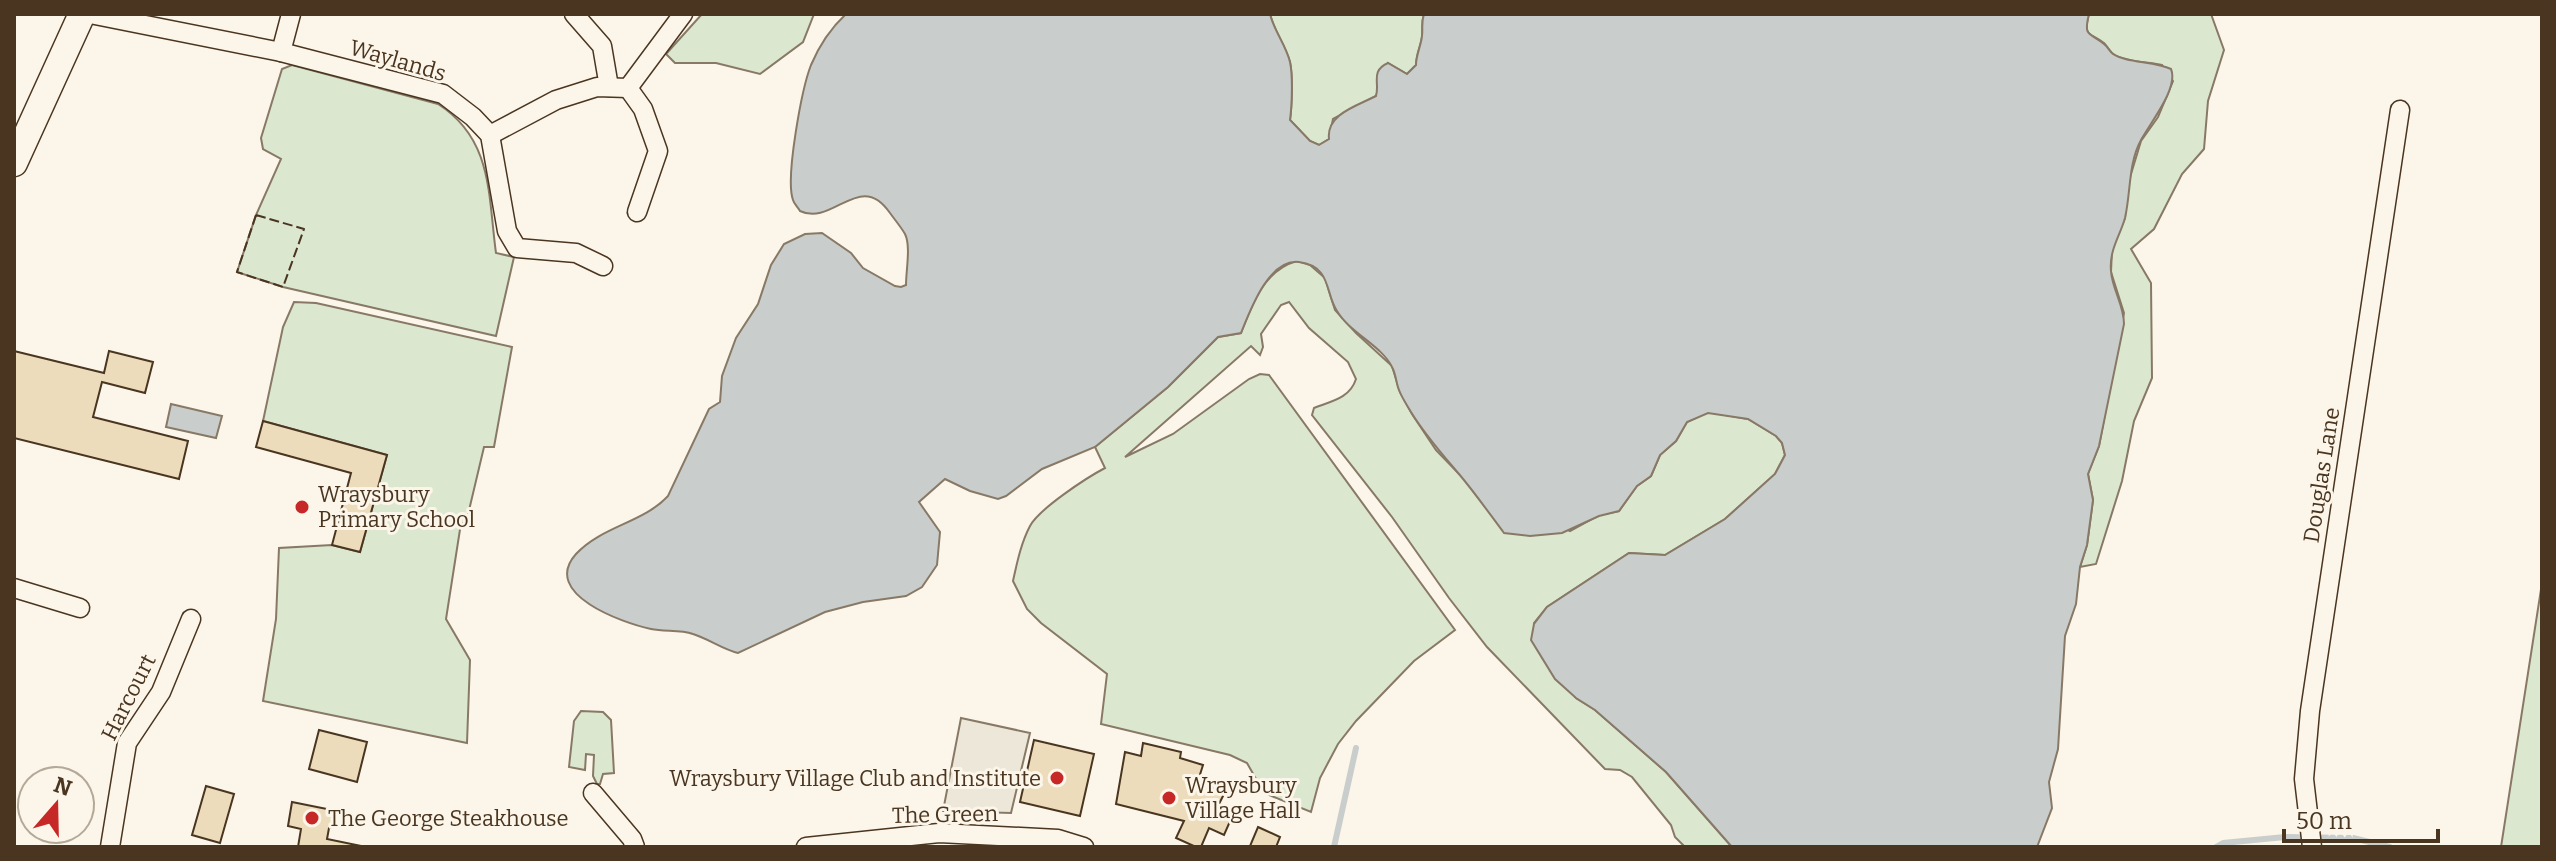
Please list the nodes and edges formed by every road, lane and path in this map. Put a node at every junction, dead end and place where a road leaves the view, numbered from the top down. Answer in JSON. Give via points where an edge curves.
{"nodes":[{"id":1,"x":82,"y":14,"type":"edge"},
{"id":2,"x":90,"y":14,"type":"edge"},
{"id":3,"x":291,"y":14,"type":"edge"},
{"id":4,"x":574,"y":14,"type":"edge"},
{"id":5,"x":683,"y":14,"type":"edge"},
{"id":6,"x":281,"y":52,"type":"junction"},
{"id":7,"x":609,"y":87,"type":"junction"},
{"id":8,"x":628,"y":88,"type":"junction"},
{"id":9,"x":2400,"y":110,"type":"dead end"},
{"id":10,"x":490,"y":135,"type":"junction"},
{"id":11,"x":14,"y":163,"type":"edge"},
{"id":12,"x":637,"y":212,"type":"dead end"},
{"id":13,"x":603,"y":266,"type":"dead end"},
{"id":14,"x":14,"y":588,"type":"edge"},
{"id":15,"x":80,"y":608,"type":"dead end"},
{"id":16,"x":191,"y":619,"type":"dead end"},
{"id":17,"x":593,"y":793,"type":"dead end"},
{"id":18,"x":110,"y":847,"type":"edge"},
{"id":19,"x":635,"y":847,"type":"edge"},
{"id":20,"x":806,"y":847,"type":"edge"},
{"id":21,"x":1084,"y":847,"type":"edge"},
{"id":22,"x":2312,"y":847,"type":"edge"}],
"edges":[{"from":1,"to":11,"type":"main road"},
{"from":2,"to":6,"type":"street","name":"Waylands"},
{"from":3,"to":6,"type":"street"},
{"from":4,"to":7,"type":"street","via":[[602,46]]},
{"from":5,"to":8,"type":"street"},
{"from":6,"to":10,"type":"street","name":"Waylands","via":[[443,94]]},
{"from":7,"to":8,"type":"street"},
{"from":7,"to":10,"type":"street","via":[[556,100]]},
{"from":8,"to":12,"type":"street","via":[[643,109],[658,151]]},
{"from":9,"to":22,"type":"street","name":"Douglas Lane","via":[[2310,711],[2304,779]]},
{"from":10,"to":13,"type":"street","via":[[507,231],[517,248],[576,253]]},
{"from":14,"to":15,"type":"street"},
{"from":16,"to":18,"type":"street","name":"Harcourt","via":[[161,692],[127,743]]},
{"from":17,"to":19,"type":"street"},
{"from":20,"to":21,"type":"street","name":"The Green","via":[[939,833],[1058,839]]}]}
